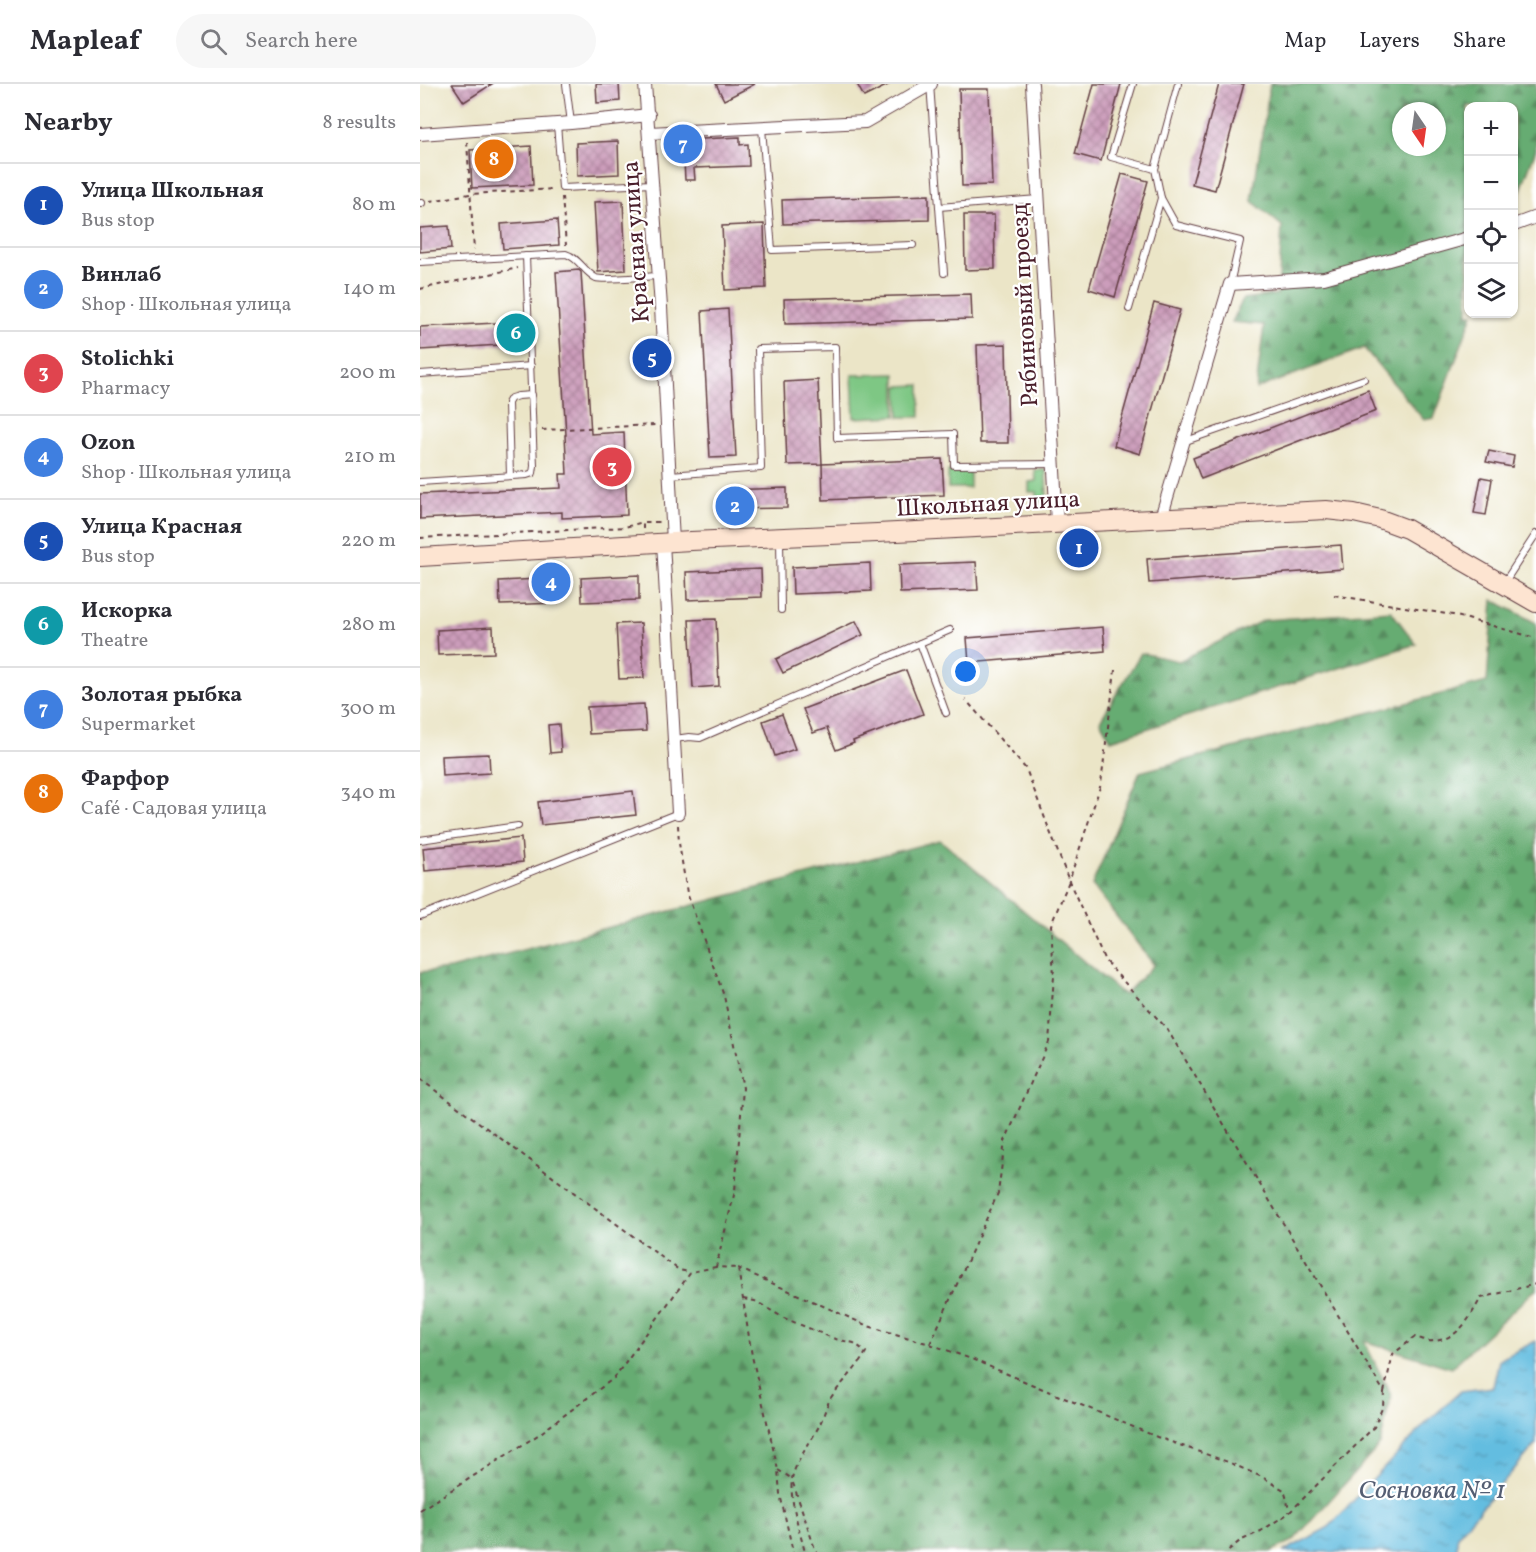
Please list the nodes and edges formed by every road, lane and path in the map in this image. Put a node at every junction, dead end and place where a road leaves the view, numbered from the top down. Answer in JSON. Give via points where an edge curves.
{"nodes":[{"id":1,"x":566,"y":84,"type":"edge"},
{"id":2,"x":645,"y":84,"type":"edge"},
{"id":3,"x":930,"y":84,"type":"edge"},
{"id":4,"x":1032,"y":84,"type":"edge"},
{"id":5,"x":1132,"y":84,"type":"edge"},
{"id":6,"x":1178,"y":84,"type":"edge"},
{"id":7,"x":649,"y":115,"type":"junction"},
{"id":8,"x":571,"y":123,"type":"junction"},
{"id":9,"x":557,"y":124,"type":"junction"},
{"id":10,"x":762,"y":127,"type":"junction"},
{"id":11,"x":466,"y":130,"type":"junction"},
{"id":12,"x":649,"y":133,"type":"junction"},
{"id":13,"x":420,"y":134,"type":"edge"},
{"id":14,"x":1155,"y":170,"type":"junction"},
{"id":15,"x":653,"y":183,"type":"junction"},
{"id":16,"x":562,"y":188,"type":"junction"},
{"id":17,"x":470,"y":194,"type":"junction"},
{"id":18,"x":1161,"y":198,"type":"junction"},
{"id":19,"x":1038,"y":199,"type":"junction"},
{"id":20,"x":421,"y":203,"type":"edge"},
{"id":21,"x":939,"y":207,"type":"junction"},
{"id":22,"x":1536,"y":217,"type":"edge"},
{"id":23,"x":1518,"y":224,"type":"edge"},
{"id":24,"x":1464,"y":239,"type":"edge"},
{"id":25,"x":913,"y":245,"type":"dead end"},
{"id":26,"x":566,"y":254,"type":"junction"},
{"id":27,"x":526,"y":256,"type":"junction"},
{"id":28,"x":474,"y":259,"type":"junction"},
{"id":29,"x":420,"y":262,"type":"edge"},
{"id":30,"x":526,"y":266,"type":"junction"},
{"id":31,"x":944,"y":273,"type":"dead end"},
{"id":32,"x":659,"y":276,"type":"junction"},
{"id":33,"x":1230,"y":284,"type":"junction"},
{"id":34,"x":420,"y":289,"type":"edge"},
{"id":35,"x":1129,"y":309,"type":"dead end"},
{"id":36,"x":531,"y":366,"type":"junction"},
{"id":37,"x":420,"y":374,"type":"edge"},
{"id":38,"x":1364,"y":379,"type":"dead end"},
{"id":39,"x":532,"y":395,"type":"junction"},
{"id":40,"x":667,"y":425,"type":"junction"},
{"id":41,"x":533,"y":430,"type":"junction"},
{"id":42,"x":1183,"y":442,"type":"junction"},
{"id":43,"x":1054,"y":464,"type":"junction"},
{"id":44,"x":670,"y":475,"type":"junction"},
{"id":45,"x":510,"y":476,"type":"junction"},
{"id":46,"x":420,"y":482,"type":"edge"},
{"id":47,"x":1161,"y":518,"type":"junction"},
{"id":48,"x":643,"y":522,"type":"dead end"},
{"id":49,"x":1057,"y":523,"type":"junction"},
{"id":50,"x":1536,"y":534,"type":"edge"},
{"id":51,"x":420,"y":538,"type":"edge"},
{"id":52,"x":780,"y":538,"type":"junction"},
{"id":53,"x":668,"y":542,"type":"junction"},
{"id":54,"x":420,"y":557,"type":"edge"},
{"id":55,"x":1504,"y":583,"type":"junction"},
{"id":56,"x":1334,"y":595,"type":"dead end"},
{"id":57,"x":1536,"y":603,"type":"edge"},
{"id":58,"x":781,"y":610,"type":"dead end"},
{"id":59,"x":950,"y":630,"type":"dead end"},
{"id":60,"x":1536,"y":638,"type":"edge"},
{"id":61,"x":920,"y":643,"type":"junction"},
{"id":62,"x":1115,"y":670,"type":"dead end"},
{"id":63,"x":966,"y":700,"type":"dead end"},
{"id":64,"x":946,"y":713,"type":"dead end"},
{"id":65,"x":674,"y":739,"type":"junction"},
{"id":66,"x":678,"y":813,"type":"junction"},
{"id":67,"x":518,"y":826,"type":"dead end"},
{"id":68,"x":420,"y":840,"type":"edge"},
{"id":69,"x":1069,"y":881,"type":"junction"},
{"id":70,"x":420,"y":916,"type":"edge"},
{"id":71,"x":420,"y":1079,"type":"edge"},
{"id":72,"x":716,"y":1267,"type":"junction"},
{"id":73,"x":738,"y":1268,"type":"junction"},
{"id":74,"x":691,"y":1272,"type":"junction"},
{"id":75,"x":1536,"y":1284,"type":"edge"},
{"id":76,"x":743,"y":1299,"type":"junction"},
{"id":77,"x":930,"y":1344,"type":"junction"},
{"id":78,"x":1384,"y":1392,"type":"junction"},
{"id":79,"x":778,"y":1470,"type":"junction"},
{"id":80,"x":792,"y":1479,"type":"junction"},
{"id":81,"x":420,"y":1510,"type":"edge"},
{"id":82,"x":1289,"y":1512,"type":"junction"},
{"id":83,"x":794,"y":1552,"type":"edge"},
{"id":84,"x":805,"y":1552,"type":"edge"},
{"id":85,"x":816,"y":1552,"type":"edge"},
{"id":86,"x":1226,"y":1552,"type":"edge"}],
"edges":[{"from":1,"to":8,"type":"lane"},
{"from":2,"to":7,"type":"street","name":"Красная улица"},
{"from":3,"to":10,"type":"street","via":[[865,122]]},
{"from":3,"to":21,"type":"lane"},
{"from":4,"to":19,"type":"street","name":"Рябиновый проезд"},
{"from":5,"to":14,"type":"lane","via":[[1111,157]]},
{"from":6,"to":14,"type":"lane"},
{"from":7,"to":8,"type":"street"},
{"from":7,"to":12,"type":"street","name":"Красная улица"},
{"from":8,"to":9,"type":"street"},
{"from":9,"to":11,"type":"street"},
{"from":9,"to":16,"type":"lane"},
{"from":10,"to":12,"type":"street"},
{"from":10,"to":25,"type":"lane","via":[[772,250]]},
{"from":11,"to":13,"type":"street"},
{"from":11,"to":17,"type":"path"},
{"from":12,"to":15,"type":"street","name":"Красная улица"},
{"from":14,"to":18,"type":"lane"},
{"from":15,"to":16,"type":"lane"},
{"from":15,"to":32,"type":"street","name":"Красная улица"},
{"from":16,"to":17,"type":"path"},
{"from":16,"to":26,"type":"path"},
{"from":17,"to":20,"type":"path"},
{"from":17,"to":28,"type":"path"},
{"from":18,"to":33,"type":"lane","via":[[1176,225],[1240,241]]},
{"from":18,"to":35,"type":"lane"},
{"from":19,"to":21,"type":"lane"},
{"from":19,"to":43,"type":"street","name":"Рябиновый проезд"},
{"from":21,"to":31,"type":"lane"},
{"from":22,"to":23,"type":"street"},
{"from":24,"to":33,"type":"street","via":[[1324,278]]},
{"from":26,"to":27,"type":"lane"},
{"from":26,"to":32,"type":"lane","via":[[600,279]]},
{"from":27,"to":28,"type":"lane"},
{"from":27,"to":30,"type":"lane"},
{"from":28,"to":29,"type":"lane"},
{"from":30,"to":34,"type":"path"},
{"from":30,"to":36,"type":"lane"},
{"from":32,"to":40,"type":"street","name":"Красная улица"},
{"from":33,"to":42,"type":"street"},
{"from":36,"to":37,"type":"lane"},
{"from":36,"to":39,"type":"lane"},
{"from":38,"to":42,"type":"lane"},
{"from":39,"to":41,"type":"lane"},
{"from":39,"to":45,"type":"lane","via":[[511,398],[508,403]]},
{"from":40,"to":41,"type":"path"},
{"from":40,"to":44,"type":"street","name":"Красная улица"},
{"from":41,"to":45,"type":"lane","via":[[533,473]]},
{"from":42,"to":47,"type":"street"},
{"from":43,"to":44,"type":"lane","via":[[954,465],[953,434],[837,438],[835,347],[824,347],[758,349],[761,468]]},
{"from":43,"to":49,"type":"street","name":"Рябиновый проезд"},
{"from":44,"to":53,"type":"street","name":"Красная улица"},
{"from":45,"to":46,"type":"lane"},
{"from":47,"to":49,"type":"street","name":"Школьная улица"},
{"from":47,"to":55,"type":"street","name":"Школьная улица","via":[[1326,510],[1353,513],[1407,529]]},
{"from":48,"to":51,"type":"path","via":[[625,527]]},
{"from":49,"to":52,"type":"street","name":"Школьная улица"},
{"from":50,"to":55,"type":"lane"},
{"from":52,"to":53,"type":"street","name":"Школьная улица"},
{"from":52,"to":58,"type":"lane"},
{"from":53,"to":54,"type":"street","name":"Школьная улица"},
{"from":53,"to":65,"type":"street","name":"Красная улица"},
{"from":55,"to":57,"type":"street","name":"Школьная улица"},
{"from":56,"to":60,"type":"path","via":[[1453,615]]},
{"from":59,"to":61,"type":"lane"},
{"from":61,"to":64,"type":"lane"},
{"from":61,"to":65,"type":"lane","via":[[700,738]]},
{"from":62,"to":69,"type":"path","via":[[1101,784]]},
{"from":63,"to":69,"type":"path","via":[[1026,769]]},
{"from":65,"to":66,"type":"street","name":"Красная улица"},
{"from":66,"to":70,"type":"lane"},
{"from":66,"to":72,"type":"path","via":[[687,893],[724,996],[742,1088],[735,1191]]},
{"from":67,"to":68,"type":"lane"},
{"from":69,"to":77,"type":"path","via":[[1051,925],[1054,976],[1049,1042],[1005,1141],[998,1193]]},
{"from":69,"to":78,"type":"path","via":[[1105,961],[1167,1029]]},
{"from":71,"to":74,"type":"path","via":[[679,1270]]},
{"from":72,"to":73,"type":"path"},
{"from":72,"to":74,"type":"path"},
{"from":73,"to":76,"type":"path"},
{"from":73,"to":77,"type":"path","via":[[868,1326]]},
{"from":74,"to":81,"type":"path","via":[[614,1378],[538,1435]]},
{"from":75,"to":78,"type":"path","via":[[1481,1298],[1455,1335],[1432,1341],[1414,1337],[1393,1354]]},
{"from":76,"to":79,"type":"path"},
{"from":76,"to":80,"type":"path","via":[[835,1339],[854,1343],[866,1352],[831,1398]]},
{"from":77,"to":82,"type":"path","via":[[1262,1477],[1284,1490]]},
{"from":78,"to":82,"type":"path","via":[[1374,1427]]},
{"from":79,"to":80,"type":"path"},
{"from":79,"to":83,"type":"path"},
{"from":80,"to":84,"type":"path","via":[[792,1497]]},
{"from":80,"to":85,"type":"path"},
{"from":82,"to":86,"type":"path"}]}
